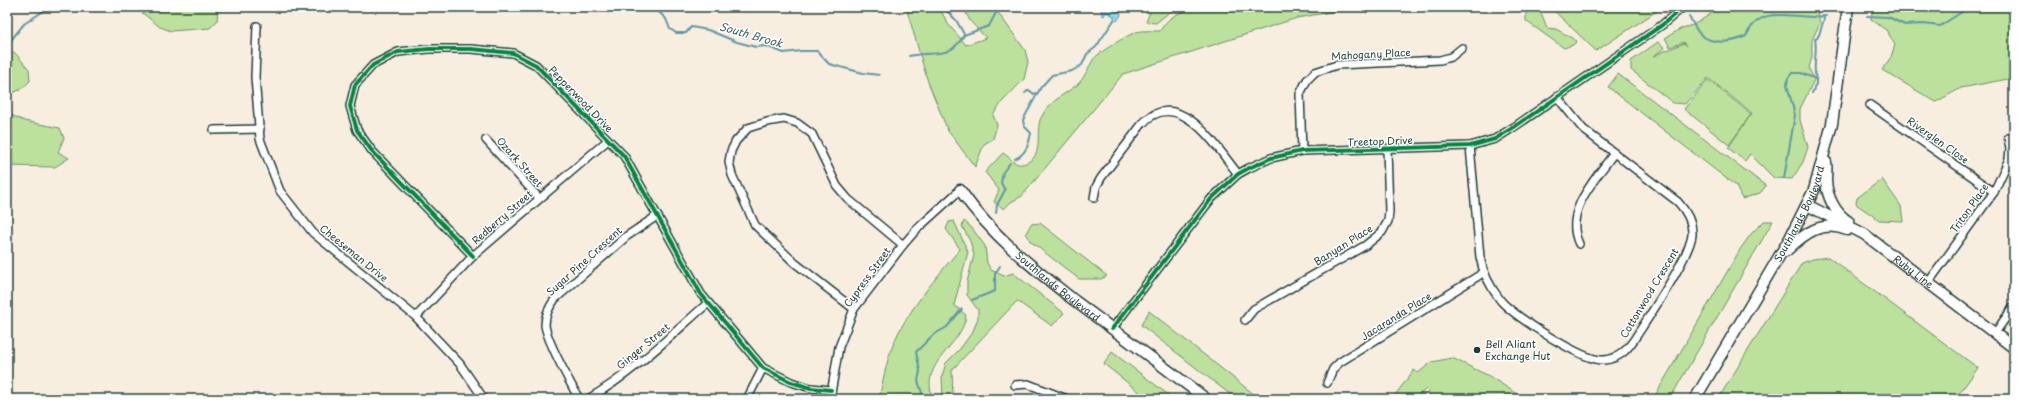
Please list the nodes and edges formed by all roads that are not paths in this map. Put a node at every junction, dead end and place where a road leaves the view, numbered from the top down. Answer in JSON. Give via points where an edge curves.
{"nodes":[{"id":1,"x":1684,"y":7,"type":"edge"},
{"id":2,"x":1848,"y":7,"type":"edge"},
{"id":3,"x":257,"y":26,"type":"dead end"},
{"id":4,"x":1462,"y":48,"type":"dead end"},
{"id":5,"x":1557,"y":98,"type":"junction"},
{"id":6,"x":1870,"y":105,"type":"dead end"},
{"id":7,"x":260,"y":129,"type":"junction"},
{"id":8,"x":214,"y":130,"type":"dead end"},
{"id":9,"x":2008,"y":138,"type":"dead end"},
{"id":10,"x":486,"y":140,"type":"dead end"},
{"id":11,"x":608,"y":140,"type":"junction"},
{"id":12,"x":1470,"y":146,"type":"junction"},
{"id":13,"x":1387,"y":149,"type":"junction"},
{"id":14,"x":1302,"y":151,"type":"junction"},
{"id":15,"x":1614,"y":153,"type":"junction"},
{"id":16,"x":1824,"y":156,"type":"junction"},
{"id":17,"x":1238,"y":174,"type":"junction"},
{"id":18,"x":960,"y":190,"type":"joint"},
{"id":19,"x":1994,"y":192,"type":"junction"},
{"id":20,"x":539,"y":198,"type":"junction"},
{"id":21,"x":1094,"y":198,"type":"dead end"},
{"id":22,"x":1807,"y":205,"type":"junction"},
{"id":23,"x":657,"y":216,"type":"junction"},
{"id":24,"x":1864,"y":234,"type":"junction"},
{"id":25,"x":1579,"y":244,"type":"dead end"},
{"id":26,"x":903,"y":245,"type":"junction"},
{"id":27,"x":473,"y":256,"type":"junction"},
{"id":28,"x":1776,"y":261,"type":"junction"},
{"id":29,"x":1483,"y":273,"type":"junction"},
{"id":30,"x":1928,"y":283,"type":"junction"},
{"id":31,"x":708,"y":303,"type":"junction"},
{"id":32,"x":2014,"y":306,"type":"edge"},
{"id":33,"x":854,"y":309,"type":"junction"},
{"id":34,"x":416,"y":318,"type":"junction"},
{"id":35,"x":1245,"y":320,"type":"dead end"},
{"id":36,"x":1112,"y":329,"type":"junction"},
{"id":37,"x":1994,"y":333,"type":"junction"},
{"id":38,"x":2014,"y":348,"type":"edge"},
{"id":39,"x":763,"y":368,"type":"junction"},
{"id":40,"x":1327,"y":382,"type":"dead end"},
{"id":41,"x":1015,"y":386,"type":"dead end"},
{"id":42,"x":831,"y":390,"type":"junction"},
{"id":43,"x":484,"y":399,"type":"edge"},
{"id":44,"x":579,"y":399,"type":"edge"},
{"id":45,"x":588,"y":399,"type":"edge"},
{"id":46,"x":747,"y":399,"type":"edge"},
{"id":47,"x":830,"y":399,"type":"edge"},
{"id":48,"x":1067,"y":399,"type":"edge"},
{"id":49,"x":1206,"y":399,"type":"edge"},
{"id":50,"x":1694,"y":399,"type":"edge"}],
"edges":[{"from":1,"to":5,"type":"street","name":"Treetop Drive"},
{"from":2,"to":16,"type":"main road","name":"Southlands Boulevard","via":[[1832,124]]},
{"from":3,"to":7,"type":"street","name":"Cheeseman Drive","via":[[255,77]]},
{"from":4,"to":14,"type":"street","name":"Mahogany Place","via":[[1451,57],[1440,60],[1336,65],[1315,72],[1300,94]]},
{"from":5,"to":12,"type":"street","name":"Treetop Drive","via":[[1495,138]]},
{"from":5,"to":15,"type":"street","name":"Cottonwood Crescent","via":[[1576,122]]},
{"from":6,"to":19,"type":"street","name":"Riverglen Close"},
{"from":7,"to":8,"type":"street"},
{"from":7,"to":34,"type":"street","name":"Cheeseman Drive","via":[[260,139],[280,191],[313,233]]},
{"from":9,"to":19,"type":"street","name":"Triton Place","via":[[2009,159]]},
{"from":10,"to":20,"type":"street","name":"Ozark Street"},
{"from":11,"to":20,"type":"street","name":"Redberry Street"},
{"from":11,"to":23,"type":"street","name":"Pepperwood Drive","via":[[624,156]]},
{"from":11,"to":27,"type":"street","name":"Pepperwood Drive","via":[[536,65],[513,53],[429,49],[398,52],[374,65],[355,85],[350,106],[357,130],[372,150]]},
{"from":12,"to":13,"type":"street","name":"Treetop Drive"},
{"from":12,"to":29,"type":"street","name":"Cottonwood Crescent"},
{"from":13,"to":14,"type":"street","name":"Treetop Drive"},
{"from":13,"to":35,"type":"street","name":"Banyan Place","via":[[1390,212],[1382,232],[1366,245],[1254,309]]},
{"from":14,"to":17,"type":"street","name":"Treetop Drive","via":[[1271,158]]},
{"from":15,"to":25,"type":"street","via":[[1576,212],[1574,226]]},
{"from":15,"to":29,"type":"street","name":"Cottonwood Crescent","via":[[1678,202],[1689,216],[1692,229],[1691,241],[1684,257],[1624,352],[1611,358],[1596,359],[1572,349],[1512,311],[1494,291]]},
{"from":16,"to":22,"type":"main road","name":"Southlands Boulevard"},
{"from":16,"to":24,"type":"main road","via":[[1831,201],[1841,215]]},
{"from":17,"to":21,"type":"street","via":[[1192,119],[1179,113],[1162,112],[1148,118],[1142,124],[1101,178]]},
{"from":17,"to":36,"type":"street","name":"Treetop Drive","via":[[1211,199]]},
{"from":18,"to":26,"type":"street","name":"Cypress Street"},
{"from":18,"to":36,"type":"main road","name":"Southlands Boulevard","via":[[992,230],[1017,255]]},
{"from":19,"to":30,"type":"street","name":"Triton Place"},
{"from":20,"to":27,"type":"street","name":"Redberry Street"},
{"from":22,"to":24,"type":"main road","name":"Ruby Line"},
{"from":22,"to":28,"type":"main road","name":"Southlands Boulevard"},
{"from":23,"to":31,"type":"street","name":"Pepperwood Drive"},
{"from":23,"to":44,"type":"street","name":"Sugar Pine Crescent","via":[[627,236],[550,306],[545,326]]},
{"from":24,"to":28,"type":"main road","via":[[1833,226],[1816,228],[1805,233]]},
{"from":24,"to":30,"type":"main road","name":"Ruby Line"},
{"from":26,"to":33,"type":"street","name":"Cypress Street"},
{"from":26,"to":33,"type":"street","via":[[837,186],[812,134],[797,123],[784,119],[767,122],[748,128],[736,141],[729,162],[732,175],[755,225],[795,263]]},
{"from":27,"to":34,"type":"street","name":"Redberry Street"},
{"from":28,"to":50,"type":"main road","name":"Southlands Boulevard"},
{"from":29,"to":40,"type":"street","name":"Jacaranda Place","via":[[1340,362],[1330,372]]},
{"from":30,"to":37,"type":"main road","name":"Ruby Line"},
{"from":31,"to":39,"type":"street","name":"Pepperwood Drive"},
{"from":31,"to":45,"type":"street","name":"Ginger Street","via":[[611,386]]},
{"from":32,"to":37,"type":"street"},
{"from":33,"to":42,"type":"street","name":"Cypress Street","via":[[839,347]]},
{"from":34,"to":43,"type":"street","name":"Cheeseman Drive","via":[[460,364]]},
{"from":36,"to":49,"type":"main road","name":"Southlands Boulevard"},
{"from":37,"to":38,"type":"main road","name":"Ruby Line"},
{"from":39,"to":42,"type":"street","name":"Pepperwood Drive","via":[[791,382]]},
{"from":39,"to":46,"type":"street"},
{"from":41,"to":48,"type":"street","via":[[1028,384]]},
{"from":42,"to":47,"type":"street","name":"Cypress Street"}]}
